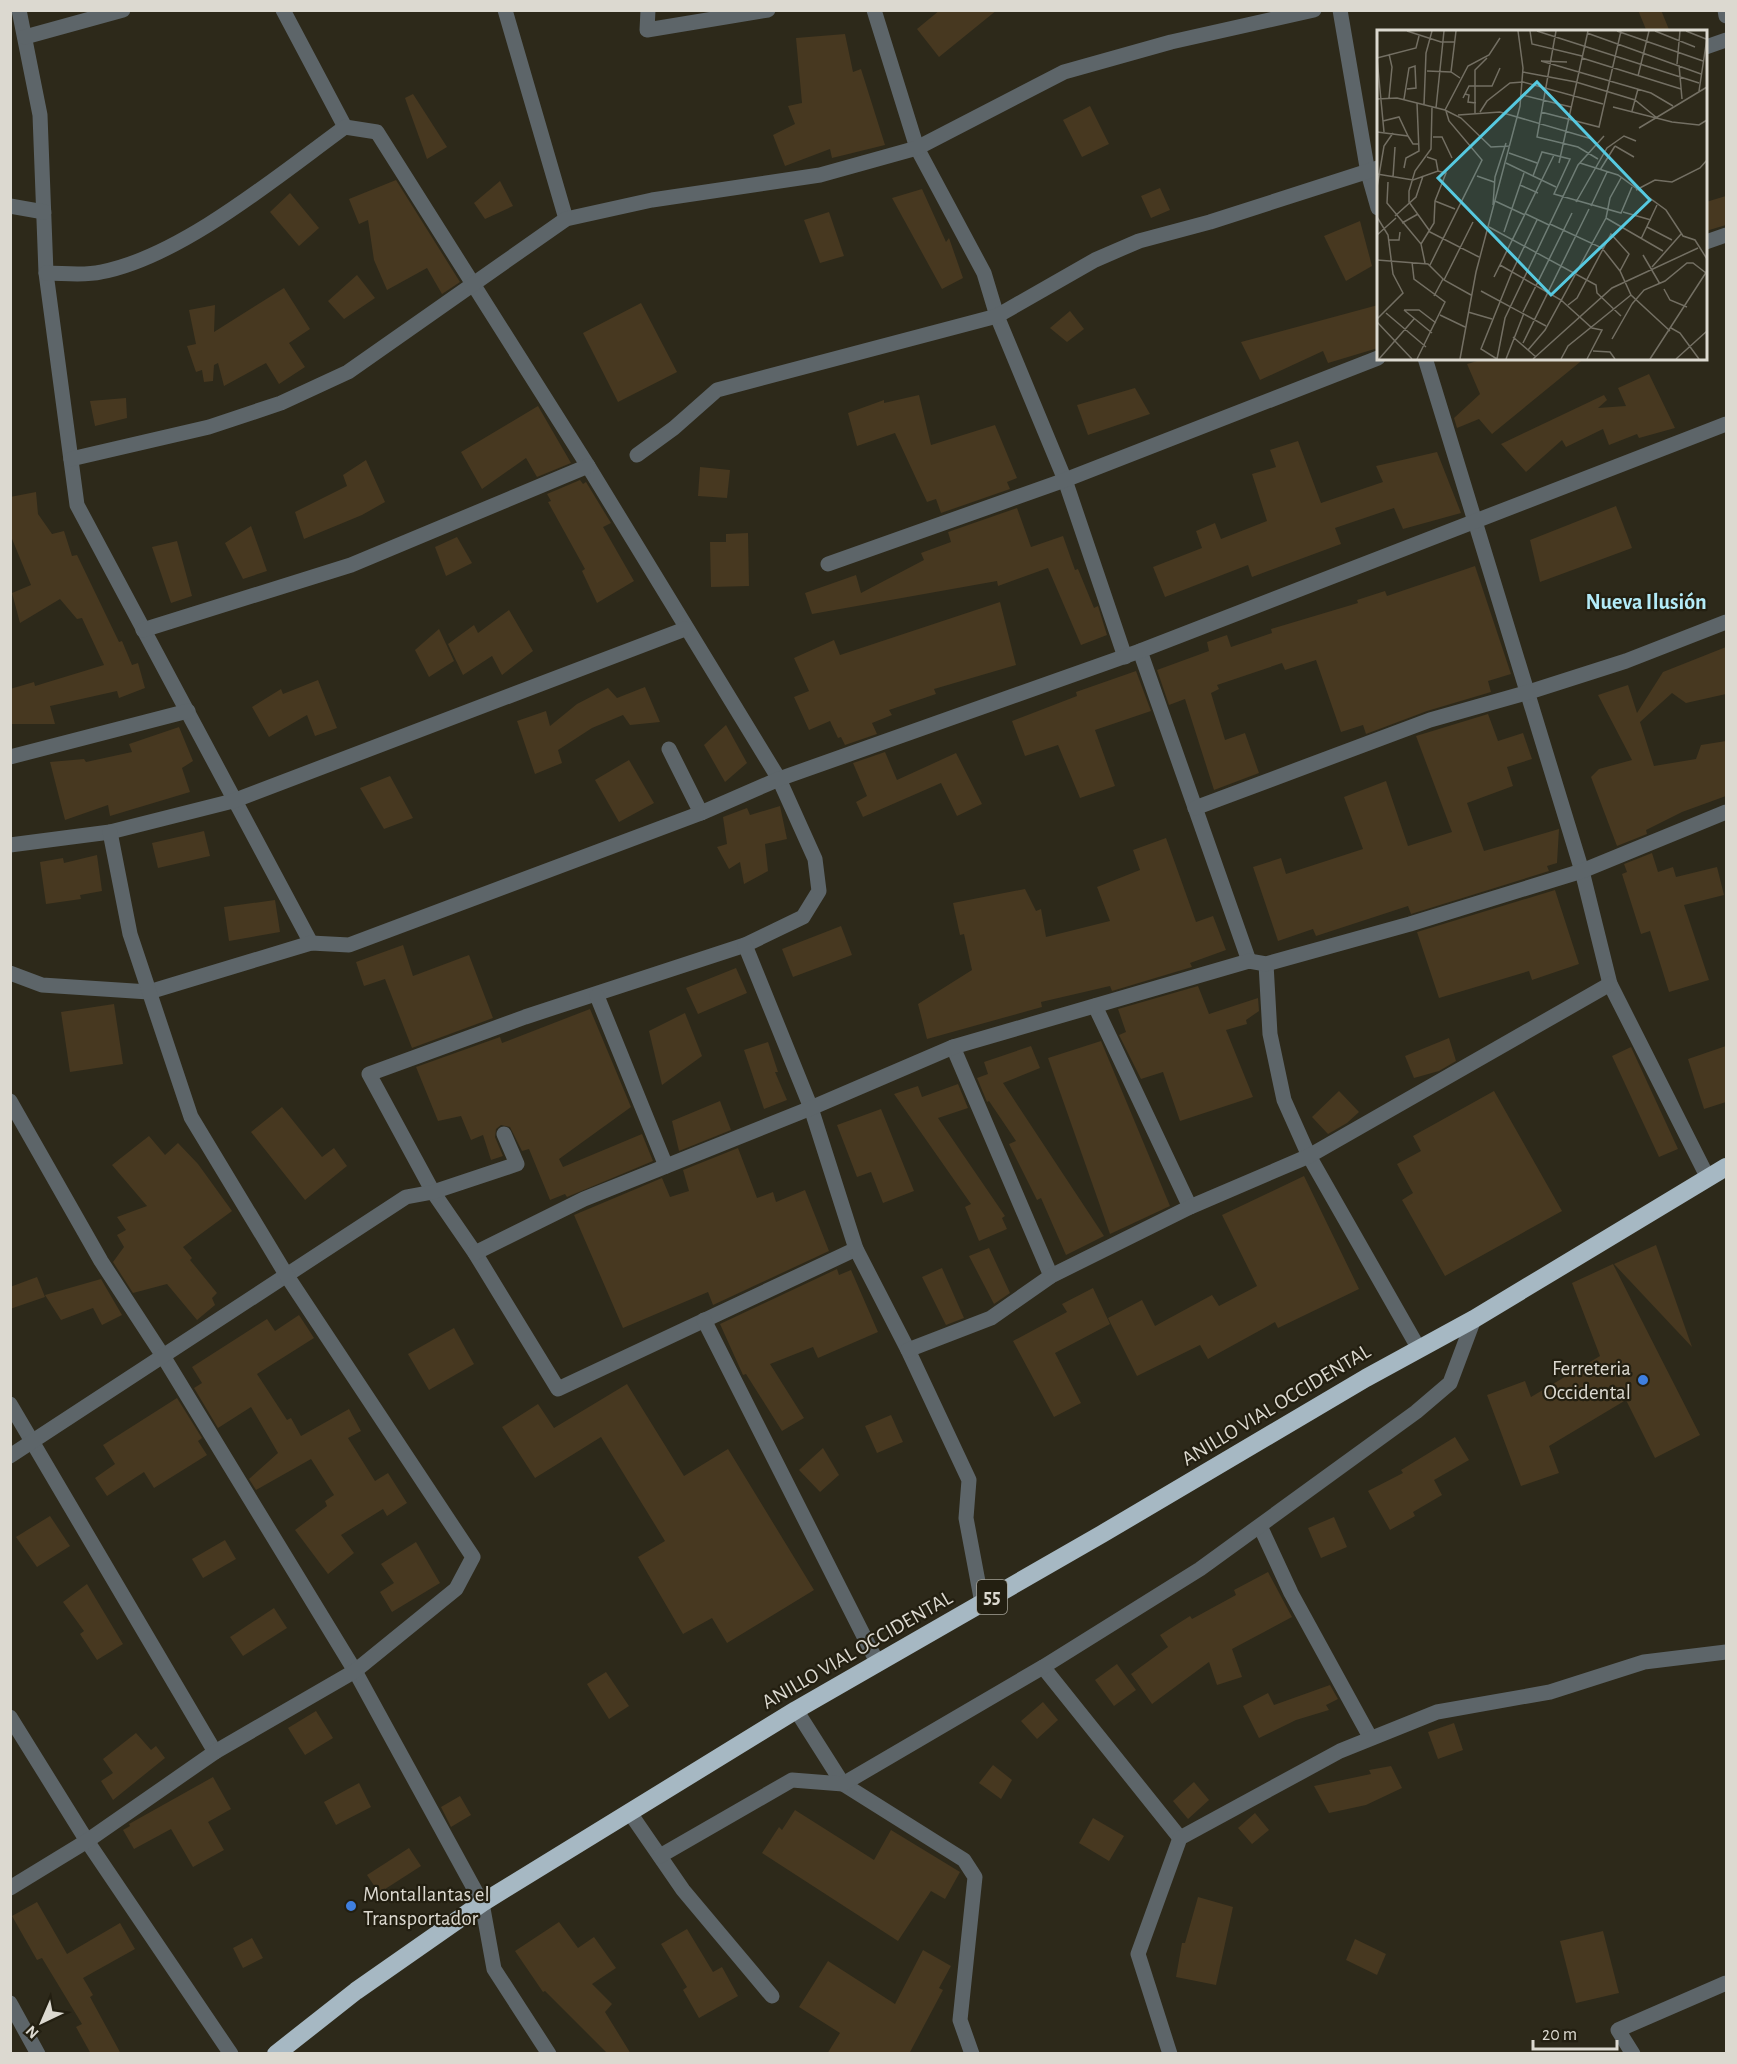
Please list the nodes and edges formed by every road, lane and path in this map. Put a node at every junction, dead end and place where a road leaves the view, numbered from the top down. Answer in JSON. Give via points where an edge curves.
{"nodes":[{"id":1,"x":20,"y":10,"type":"edge"},
{"id":2,"x":123,"y":10,"type":"edge"},
{"id":3,"x":284,"y":10,"type":"edge"},
{"id":4,"x":505,"y":10,"type":"edge"},
{"id":5,"x":648,"y":10,"type":"edge"},
{"id":6,"x":768,"y":10,"type":"edge"},
{"id":7,"x":874,"y":10,"type":"edge"},
{"id":8,"x":1314,"y":10,"type":"edge"},
{"id":9,"x":1340,"y":10,"type":"edge"},
{"id":10,"x":1725,"y":10,"type":"edge"},
{"id":11,"x":1726,"y":16,"type":"edge"},
{"id":12,"x":24,"y":37,"type":"junction"},
{"id":13,"x":1726,"y":40,"type":"edge"},
{"id":14,"x":1707,"y":47,"type":"edge"},
{"id":15,"x":345,"y":127,"type":"junction"},
{"id":16,"x":917,"y":148,"type":"junction"},
{"id":17,"x":1373,"y":171,"type":"edge"},
{"id":18,"x":1377,"y":201,"type":"edge"},
{"id":19,"x":10,"y":206,"type":"edge"},
{"id":20,"x":44,"y":212,"type":"junction"},
{"id":21,"x":566,"y":219,"type":"junction"},
{"id":22,"x":1726,"y":235,"type":"edge"},
{"id":23,"x":1707,"y":242,"type":"edge"},
{"id":24,"x":46,"y":273,"type":"junction"},
{"id":25,"x":474,"y":286,"type":"junction"},
{"id":26,"x":997,"y":316,"type":"junction"},
{"id":27,"x":1377,"y":358,"type":"edge"},
{"id":28,"x":1426,"y":360,"type":"edge"},
{"id":29,"x":1726,"y":424,"type":"edge"},
{"id":30,"x":637,"y":455,"type":"dead end"},
{"id":31,"x":71,"y":459,"type":"junction"},
{"id":32,"x":588,"y":466,"type":"junction"},
{"id":33,"x":1065,"y":480,"type":"junction"},
{"id":34,"x":1475,"y":520,"type":"junction"},
{"id":35,"x":828,"y":564,"type":"dead end"},
{"id":36,"x":1726,"y":622,"type":"edge"},
{"id":37,"x":685,"y":629,"type":"junction"},
{"id":38,"x":144,"y":630,"type":"junction"},
{"id":39,"x":1140,"y":651,"type":"junction"},
{"id":40,"x":1125,"y":657,"type":"junction"},
{"id":41,"x":1529,"y":692,"type":"junction"},
{"id":42,"x":188,"y":711,"type":"junction"},
{"id":43,"x":669,"y":749,"type":"dead end"},
{"id":44,"x":10,"y":757,"type":"edge"},
{"id":45,"x":780,"y":779,"type":"junction"},
{"id":46,"x":233,"y":801,"type":"junction"},
{"id":47,"x":1195,"y":808,"type":"junction"},
{"id":48,"x":1726,"y":812,"type":"edge"},
{"id":49,"x":701,"y":813,"type":"junction"},
{"id":50,"x":110,"y":832,"type":"junction"},
{"id":51,"x":10,"y":845,"type":"edge"},
{"id":52,"x":1582,"y":871,"type":"junction"},
{"id":53,"x":311,"y":943,"type":"junction"},
{"id":54,"x":745,"y":945,"type":"junction"},
{"id":55,"x":1249,"y":961,"type":"junction"},
{"id":56,"x":1266,"y":964,"type":"junction"},
{"id":57,"x":10,"y":973,"type":"edge"},
{"id":58,"x":1610,"y":984,"type":"junction"},
{"id":59,"x":149,"y":992,"type":"junction"},
{"id":60,"x":597,"y":996,"type":"junction"},
{"id":61,"x":1095,"y":1006,"type":"junction"},
{"id":62,"x":953,"y":1047,"type":"junction"},
{"id":63,"x":10,"y":1101,"type":"edge"},
{"id":64,"x":812,"y":1108,"type":"junction"},
{"id":65,"x":504,"y":1134,"type":"dead end"},
{"id":66,"x":1309,"y":1156,"type":"junction"},
{"id":67,"x":666,"y":1166,"type":"junction"},
{"id":68,"x":1726,"y":1167,"type":"edge"},
{"id":69,"x":1708,"y":1178,"type":"junction"},
{"id":70,"x":433,"y":1192,"type":"junction"},
{"id":71,"x":1190,"y":1207,"type":"junction"},
{"id":72,"x":856,"y":1249,"type":"junction"},
{"id":73,"x":476,"y":1253,"type":"junction"},
{"id":74,"x":287,"y":1276,"type":"junction"},
{"id":75,"x":1051,"y":1276,"type":"junction"},
{"id":76,"x":1474,"y":1319,"type":"junction"},
{"id":77,"x":704,"y":1320,"type":"junction"},
{"id":78,"x":1419,"y":1349,"type":"junction"},
{"id":79,"x":908,"y":1350,"type":"junction"},
{"id":80,"x":163,"y":1356,"type":"junction"},
{"id":81,"x":10,"y":1404,"type":"edge"},
{"id":82,"x":32,"y":1441,"type":"junction"},
{"id":83,"x":10,"y":1456,"type":"edge"},
{"id":84,"x":1260,"y":1526,"type":"junction"},
{"id":85,"x":982,"y":1603,"type":"junction"},
{"id":86,"x":1726,"y":1652,"type":"edge"},
{"id":87,"x":878,"y":1664,"type":"junction"},
{"id":88,"x":1043,"y":1667,"type":"junction"},
{"id":89,"x":355,"y":1671,"type":"junction"},
{"id":90,"x":796,"y":1710,"type":"junction"},
{"id":91,"x":10,"y":1718,"type":"edge"},
{"id":92,"x":1370,"y":1737,"type":"junction"},
{"id":93,"x":214,"y":1752,"type":"junction"},
{"id":94,"x":843,"y":1784,"type":"junction"},
{"id":95,"x":630,"y":1813,"type":"junction"},
{"id":96,"x":1180,"y":1838,"type":"junction"},
{"id":97,"x":87,"y":1841,"type":"junction"},
{"id":98,"x":660,"y":1856,"type":"junction"},
{"id":99,"x":10,"y":1888,"type":"edge"},
{"id":100,"x":482,"y":1903,"type":"junction"},
{"id":101,"x":1726,"y":1983,"type":"edge"},
{"id":102,"x":772,"y":1996,"type":"dead end"},
{"id":103,"x":10,"y":2003,"type":"edge"},
{"id":104,"x":38,"y":2054,"type":"edge"},
{"id":105,"x":231,"y":2054,"type":"edge"},
{"id":106,"x":276,"y":2054,"type":"edge"},
{"id":107,"x":549,"y":2054,"type":"edge"},
{"id":108,"x":972,"y":2054,"type":"edge"},
{"id":109,"x":1170,"y":2054,"type":"edge"},
{"id":110,"x":1634,"y":2054,"type":"edge"}],
"edges":[{"from":1,"to":12,"type":"street"},
{"from":2,"to":12,"type":"street"},
{"from":3,"to":15,"type":"street"},
{"from":4,"to":21,"type":"street"},
{"from":5,"to":6,"type":"street","via":[[647,30]]},
{"from":7,"to":16,"type":"street"},
{"from":8,"to":16,"type":"street","via":[[1171,42],[1064,72]]},
{"from":9,"to":17,"type":"street"},
{"from":10,"to":11,"type":"street"},
{"from":12,"to":20,"type":"street","via":[[40,115]]},
{"from":13,"to":14,"type":"street"},
{"from":15,"to":24,"type":"street","via":[[225,213],[157,254],[101,273]]},
{"from":15,"to":25,"type":"street","via":[[377,132]]},
{"from":16,"to":21,"type":"street","via":[[820,175],[652,200]]},
{"from":16,"to":26,"type":"street","via":[[984,273]]},
{"from":17,"to":18,"type":"street"},
{"from":17,"to":26,"type":"street","via":[[1139,241],[1095,260]]},
{"from":19,"to":20,"type":"street"},
{"from":20,"to":24,"type":"street"},
{"from":21,"to":25,"type":"street"},
{"from":22,"to":23,"type":"street"},
{"from":24,"to":31,"type":"street"},
{"from":25,"to":31,"type":"street","via":[[348,372],[281,403],[209,427]]},
{"from":25,"to":32,"type":"street"},
{"from":26,"to":30,"type":"street","via":[[717,390]]},
{"from":26,"to":33,"type":"street"},
{"from":27,"to":33,"type":"street"},
{"from":28,"to":34,"type":"street"},
{"from":29,"to":34,"type":"street"},
{"from":31,"to":38,"type":"street","via":[[77,505]]},
{"from":32,"to":37,"type":"street"},
{"from":32,"to":38,"type":"street","via":[[351,565]]},
{"from":33,"to":35,"type":"street"},
{"from":33,"to":40,"type":"street"},
{"from":34,"to":39,"type":"street"},
{"from":34,"to":41,"type":"street"},
{"from":36,"to":41,"type":"street","via":[[1626,661]]},
{"from":37,"to":45,"type":"street"},
{"from":37,"to":46,"type":"street"},
{"from":38,"to":42,"type":"street"},
{"from":39,"to":40,"type":"street"},
{"from":39,"to":47,"type":"street"},
{"from":40,"to":45,"type":"street"},
{"from":41,"to":47,"type":"street","via":[[1430,720]]},
{"from":41,"to":52,"type":"street"},
{"from":42,"to":44,"type":"street"},
{"from":42,"to":46,"type":"street"},
{"from":43,"to":49,"type":"street"},
{"from":45,"to":49,"type":"street"},
{"from":45,"to":54,"type":"street","via":[[815,859],[819,891],[803,917]]},
{"from":46,"to":50,"type":"street"},
{"from":46,"to":53,"type":"street"},
{"from":47,"to":55,"type":"street"},
{"from":48,"to":52,"type":"street"},
{"from":49,"to":53,"type":"street","via":[[349,945]]},
{"from":50,"to":51,"type":"street"},
{"from":50,"to":59,"type":"street","via":[[130,934]]},
{"from":52,"to":56,"type":"street"},
{"from":52,"to":58,"type":"street"},
{"from":53,"to":59,"type":"street"},
{"from":54,"to":60,"type":"street"},
{"from":54,"to":64,"type":"street"},
{"from":55,"to":56,"type":"street"},
{"from":55,"to":61,"type":"street"},
{"from":56,"to":66,"type":"street","via":[[1269,1034],[1284,1100]]},
{"from":57,"to":59,"type":"street","via":[[42,985]]},
{"from":58,"to":66,"type":"street"},
{"from":58,"to":69,"type":"street"},
{"from":59,"to":74,"type":"street","via":[[191,1117]]},
{"from":60,"to":67,"type":"street"},
{"from":60,"to":70,"type":"street","via":[[525,1017],[369,1074]]},
{"from":61,"to":62,"type":"street"},
{"from":61,"to":71,"type":"street"},
{"from":62,"to":64,"type":"street"},
{"from":62,"to":75,"type":"street"},
{"from":63,"to":80,"type":"street","via":[[101,1261]]},
{"from":64,"to":67,"type":"street"},
{"from":64,"to":72,"type":"street"},
{"from":65,"to":70,"type":"street","via":[[517,1164]]},
{"from":66,"to":71,"type":"street"},
{"from":66,"to":78,"type":"street"},
{"from":67,"to":73,"type":"street","via":[[584,1199]]},
{"from":68,"to":69,"type":"highway","name":"ANILLO VIAL OCCIDENTAL","number":"55"},
{"from":69,"to":76,"type":"highway","name":"ANILLO VIAL OCCIDENTAL","number":"55"},
{"from":70,"to":73,"type":"street"},
{"from":70,"to":74,"type":"street","via":[[406,1197]]},
{"from":71,"to":75,"type":"street"},
{"from":72,"to":77,"type":"street"},
{"from":72,"to":79,"type":"street"},
{"from":73,"to":77,"type":"street","via":[[558,1389]]},
{"from":74,"to":80,"type":"street"},
{"from":74,"to":89,"type":"street","via":[[473,1557],[456,1589]]},
{"from":75,"to":79,"type":"street","via":[[991,1318]]},
{"from":76,"to":78,"type":"highway","name":"ANILLO VIAL OCCIDENTAL","number":"55"},
{"from":76,"to":84,"type":"street","via":[[1450,1383]]},
{"from":77,"to":87,"type":"street"},
{"from":78,"to":85,"type":"highway","name":"ANILLO VIAL OCCIDENTAL","number":"55"},
{"from":79,"to":85,"type":"street","via":[[969,1480],[966,1518]]},
{"from":80,"to":82,"type":"street"},
{"from":80,"to":89,"type":"street"},
{"from":81,"to":82,"type":"street"},
{"from":82,"to":83,"type":"street"},
{"from":82,"to":93,"type":"street"},
{"from":84,"to":88,"type":"street","via":[[1200,1569]]},
{"from":84,"to":92,"type":"street","via":[[1291,1593]]},
{"from":85,"to":87,"type":"highway","name":"ANILLO VIAL OCCIDENTAL","number":"55"},
{"from":86,"to":92,"type":"street","via":[[1644,1662],[1550,1692],[1437,1712]]},
{"from":87,"to":90,"type":"highway","name":"ANILLO VIAL OCCIDENTAL","number":"55"},
{"from":88,"to":94,"type":"street"},
{"from":88,"to":96,"type":"street"},
{"from":89,"to":93,"type":"street"},
{"from":89,"to":100,"type":"street"},
{"from":90,"to":94,"type":"street"},
{"from":90,"to":95,"type":"highway","name":"ANILLO VIAL OCCIDENTAL","number":"55"},
{"from":91,"to":97,"type":"street"},
{"from":92,"to":96,"type":"street","via":[[1262,1791]]},
{"from":93,"to":97,"type":"street"},
{"from":94,"to":98,"type":"street","via":[[792,1780]]},
{"from":94,"to":108,"type":"street","via":[[964,1860],[975,1878],[960,2020]]},
{"from":95,"to":98,"type":"street"},
{"from":95,"to":100,"type":"highway","name":"ANILLO VIAL OCCIDENTAL","number":"55"},
{"from":96,"to":109,"type":"street","via":[[1138,1954]]},
{"from":97,"to":99,"type":"street"},
{"from":97,"to":105,"type":"street"},
{"from":98,"to":102,"type":"street","via":[[683,1890]]},
{"from":100,"to":106,"type":"highway","name":"ANILLO VIAL OCCIDENTAL","number":"55","via":[[356,1991]]},
{"from":100,"to":107,"type":"street","via":[[494,1969]]},
{"from":101,"to":110,"type":"street","via":[[1618,2030]]},
{"from":103,"to":104,"type":"street"}]}
